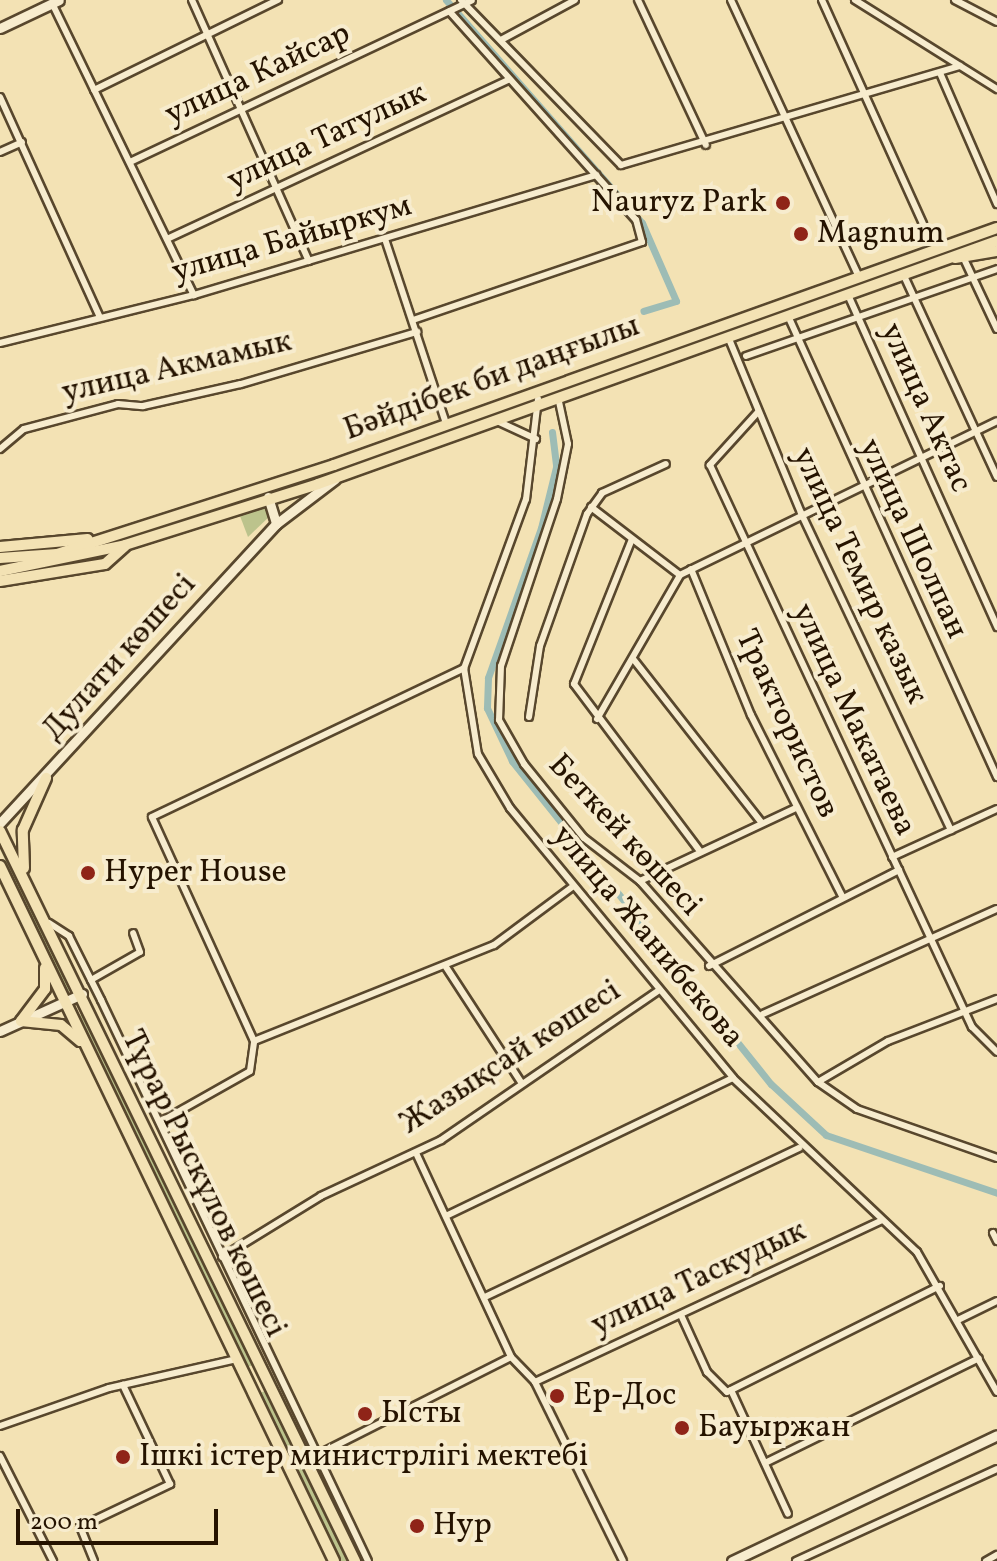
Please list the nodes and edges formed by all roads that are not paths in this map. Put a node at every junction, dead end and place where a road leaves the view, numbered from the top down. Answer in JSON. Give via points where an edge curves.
{"nodes":[{"id":1,"x":192,"y":0,"type":"edge"},
{"id":2,"x":278,"y":0,"type":"edge"},
{"id":3,"x":575,"y":0,"type":"edge"},
{"id":4,"x":638,"y":0,"type":"edge"},
{"id":5,"x":731,"y":0,"type":"edge"},
{"id":6,"x":822,"y":0,"type":"edge"},
{"id":7,"x":855,"y":0,"type":"edge"},
{"id":8,"x":955,"y":0,"type":"edge"},
{"id":9,"x":54,"y":1,"type":"edge"},
{"id":10,"x":465,"y":2,"type":"edge"},
{"id":11,"x":449,"y":11,"type":"junction"},
{"id":12,"x":996,"y":22,"type":"edge"},
{"id":13,"x":0,"y":28,"type":"edge"},
{"id":14,"x":207,"y":34,"type":"junction"},
{"id":15,"x":501,"y":40,"type":"junction"},
{"id":16,"x":960,"y":66,"type":"junction"},
{"id":17,"x":940,"y":73,"type":"junction"},
{"id":18,"x":508,"y":80,"type":"junction"},
{"id":19,"x":997,"y":89,"type":"edge"},
{"id":20,"x":94,"y":90,"type":"junction"},
{"id":21,"x":0,"y":97,"type":"edge"},
{"id":22,"x":866,"y":97,"type":"junction"},
{"id":23,"x":244,"y":108,"type":"junction"},
{"id":24,"x":785,"y":121,"type":"junction"},
{"id":25,"x":22,"y":142,"type":"junction"},
{"id":26,"x":706,"y":145,"type":"junction"},
{"id":27,"x":0,"y":152,"type":"edge"},
{"id":28,"x":130,"y":162,"type":"junction"},
{"id":29,"x":596,"y":175,"type":"junction"},
{"id":30,"x":281,"y":186,"type":"junction"},
{"id":31,"x":997,"y":204,"type":"edge"},
{"id":32,"x":997,"y":221,"type":"edge"},
{"id":33,"x":923,"y":224,"type":"dead end"},
{"id":34,"x":997,"y":228,"type":"edge"},
{"id":35,"x":167,"y":239,"type":"junction"},
{"id":36,"x":385,"y":239,"type":"junction"},
{"id":37,"x":997,"y":241,"type":"edge"},
{"id":38,"x":956,"y":243,"type":"junction"},
{"id":39,"x":997,"y":251,"type":"edge"},
{"id":40,"x":960,"y":260,"type":"junction"},
{"id":41,"x":309,"y":261,"type":"junction"},
{"id":42,"x":997,"y":269,"type":"edge"},
{"id":43,"x":859,"y":277,"type":"junction"},
{"id":44,"x":972,"y":277,"type":"junction"},
{"id":45,"x":905,"y":278,"type":"junction"},
{"id":46,"x":194,"y":295,"type":"junction"},
{"id":47,"x":849,"y":297,"type":"junction"},
{"id":48,"x":913,"y":300,"type":"junction"},
{"id":49,"x":100,"y":317,"type":"junction"},
{"id":50,"x":789,"y":318,"type":"junction"},
{"id":51,"x":858,"y":318,"type":"junction"},
{"id":52,"x":413,"y":320,"type":"junction"},
{"id":53,"x":997,"y":329,"type":"edge"},
{"id":54,"x":417,"y":332,"type":"junction"},
{"id":55,"x":729,"y":339,"type":"junction"},
{"id":56,"x":796,"y":339,"type":"junction"},
{"id":57,"x":0,"y":343,"type":"edge"},
{"id":58,"x":746,"y":356,"type":"dead end"},
{"id":59,"x":557,"y":394,"type":"junction"},
{"id":60,"x":538,"y":399,"type":"junction"},
{"id":61,"x":758,"y":412,"type":"junction"},
{"id":62,"x":484,"y":420,"type":"junction"},
{"id":63,"x":997,"y":421,"type":"edge"},
{"id":64,"x":446,"y":423,"type":"junction"},
{"id":65,"x":976,"y":430,"type":"junction"},
{"id":66,"x":536,"y":439,"type":"junction"},
{"id":67,"x":0,"y":449,"type":"edge"},
{"id":68,"x":920,"y":456,"type":"junction"},
{"id":69,"x":666,"y":464,"type":"dead end"},
{"id":70,"x":339,"y":476,"type":"junction"},
{"id":71,"x":997,"y":477,"type":"edge"},
{"id":72,"x":859,"y":485,"type":"junction"},
{"id":73,"x":268,"y":497,"type":"junction"},
{"id":74,"x":591,"y":507,"type":"junction"},
{"id":75,"x":801,"y":513,"type":"junction"},
{"id":76,"x":276,"y":524,"type":"junction"},
{"id":77,"x":114,"y":536,"type":"junction"},
{"id":78,"x":632,"y":539,"type":"junction"},
{"id":79,"x":743,"y":542,"type":"junction"},
{"id":80,"x":125,"y":545,"type":"junction"},
{"id":81,"x":0,"y":547,"type":"edge"},
{"id":82,"x":0,"y":558,"type":"edge"},
{"id":83,"x":691,"y":569,"type":"junction"},
{"id":84,"x":0,"y":571,"type":"edge"},
{"id":85,"x":680,"y":575,"type":"junction"},
{"id":86,"x":0,"y":581,"type":"edge"},
{"id":87,"x":997,"y":627,"type":"edge"},
{"id":88,"x":634,"y":660,"type":"junction"},
{"id":89,"x":464,"y":668,"type":"junction"},
{"id":90,"x":529,"y":717,"type":"dead end"},
{"id":91,"x":597,"y":719,"type":"junction"},
{"id":92,"x":997,"y":777,"type":"edge"},
{"id":93,"x":46,"y":778,"type":"junction"},
{"id":94,"x":796,"y":808,"type":"junction"},
{"id":95,"x":997,"y":809,"type":"edge"},
{"id":96,"x":0,"y":823,"type":"edge"},
{"id":97,"x":762,"y":823,"type":"junction"},
{"id":98,"x":951,"y":830,"type":"junction"},
{"id":99,"x":0,"y":831,"type":"edge"},
{"id":100,"x":699,"y":850,"type":"junction"},
{"id":101,"x":892,"y":857,"type":"junction"},
{"id":102,"x":0,"y":866,"type":"edge"},
{"id":103,"x":899,"y":870,"type":"junction"},
{"id":104,"x":24,"y":874,"type":"junction"},
{"id":105,"x":640,"y":881,"type":"junction"},
{"id":106,"x":572,"y":887,"type":"junction"},
{"id":107,"x":842,"y":896,"type":"junction"},
{"id":108,"x":997,"y":909,"type":"edge"},
{"id":109,"x":49,"y":923,"type":"junction"},
{"id":110,"x":133,"y":933,"type":"dead end"},
{"id":111,"x":931,"y":939,"type":"junction"},
{"id":112,"x":41,"y":951,"type":"junction"},
{"id":113,"x":709,"y":966,"type":"junction"},
{"id":114,"x":446,"y":967,"type":"junction"},
{"id":115,"x":91,"y":980,"type":"junction"},
{"id":116,"x":95,"y":987,"type":"junction"},
{"id":117,"x":659,"y":990,"type":"junction"},
{"id":118,"x":82,"y":994,"type":"junction"},
{"id":119,"x":997,"y":999,"type":"edge"},
{"id":120,"x":64,"y":1002,"type":"junction"},
{"id":121,"x":964,"y":1010,"type":"junction"},
{"id":122,"x":763,"y":1014,"type":"junction"},
{"id":123,"x":21,"y":1021,"type":"junction"},
{"id":124,"x":0,"y":1031,"type":"edge"},
{"id":125,"x":254,"y":1041,"type":"junction"},
{"id":126,"x":997,"y":1052,"type":"edge"},
{"id":127,"x":92,"y":1059,"type":"junction"},
{"id":128,"x":733,"y":1078,"type":"junction"},
{"id":129,"x":521,"y":1082,"type":"junction"},
{"id":130,"x":818,"y":1082,"type":"junction"},
{"id":131,"x":160,"y":1122,"type":"junction"},
{"id":132,"x":170,"y":1142,"type":"junction"},
{"id":133,"x":159,"y":1147,"type":"junction"},
{"id":134,"x":799,"y":1148,"type":"junction"},
{"id":135,"x":416,"y":1153,"type":"junction"},
{"id":136,"x":997,"y":1158,"type":"edge"},
{"id":137,"x":446,"y":1216,"type":"junction"},
{"id":138,"x":882,"y":1220,"type":"junction"},
{"id":139,"x":993,"y":1233,"type":"dead end"},
{"id":140,"x":997,"y":1241,"type":"edge"},
{"id":141,"x":222,"y":1257,"type":"junction"},
{"id":142,"x":940,"y":1286,"type":"junction"},
{"id":143,"x":485,"y":1297,"type":"junction"},
{"id":144,"x":997,"y":1301,"type":"edge"},
{"id":145,"x":681,"y":1315,"type":"junction"},
{"id":146,"x":958,"y":1320,"type":"junction"},
{"id":147,"x":511,"y":1357,"type":"junction"},
{"id":148,"x":979,"y":1358,"type":"junction"},
{"id":149,"x":237,"y":1359,"type":"junction"},
{"id":150,"x":265,"y":1374,"type":"junction"},
{"id":151,"x":248,"y":1382,"type":"junction"},
{"id":152,"x":535,"y":1382,"type":"junction"},
{"id":153,"x":123,"y":1385,"type":"junction"},
{"id":154,"x":731,"y":1390,"type":"junction"},
{"id":155,"x":997,"y":1392,"type":"edge"},
{"id":156,"x":0,"y":1426,"type":"edge"},
{"id":157,"x":997,"y":1435,"type":"edge"},
{"id":158,"x":317,"y":1455,"type":"junction"},
{"id":159,"x":0,"y":1456,"type":"edge"},
{"id":160,"x":765,"y":1463,"type":"junction"},
{"id":161,"x":997,"y":1469,"type":"edge"},
{"id":162,"x":788,"y":1514,"type":"dead end"},
{"id":163,"x":997,"y":1555,"type":"edge"},
{"id":164,"x":53,"y":1561,"type":"edge"},
{"id":165,"x":94,"y":1561,"type":"edge"},
{"id":166,"x":334,"y":1561,"type":"edge"},
{"id":167,"x":355,"y":1561,"type":"edge"},
{"id":168,"x":368,"y":1561,"type":"edge"},
{"id":169,"x":623,"y":1561,"type":"edge"},
{"id":170,"x":732,"y":1561,"type":"edge"},
{"id":171,"x":796,"y":1561,"type":"edge"},
{"id":172,"x":986,"y":1561,"type":"edge"}],
"edges":[{"from":1,"to":14,"type":"street"},
{"from":2,"to":14,"type":"street"},
{"from":3,"to":15,"type":"street"},
{"from":4,"to":26,"type":"street"},
{"from":5,"to":24,"type":"street"},
{"from":6,"to":22,"type":"street"},
{"from":7,"to":16,"type":"street"},
{"from":8,"to":12,"type":"street"},
{"from":9,"to":13,"type":"main road"},
{"from":9,"to":20,"type":"street"},
{"from":10,"to":11,"type":"street","name":"улица Кайсар"},
{"from":10,"to":15,"type":"street"},
{"from":11,"to":18,"type":"street"},
{"from":11,"to":23,"type":"street","name":"улица Кайсар"},
{"from":14,"to":20,"type":"street"},
{"from":14,"to":23,"type":"street"},
{"from":15,"to":26,"type":"street","via":[[613,162]]},
{"from":16,"to":17,"type":"street"},
{"from":16,"to":19,"type":"street"},
{"from":17,"to":22,"type":"street"},
{"from":17,"to":31,"type":"street"},
{"from":18,"to":29,"type":"street"},
{"from":18,"to":30,"type":"street","name":"улица Татулык"},
{"from":20,"to":28,"type":"street"},
{"from":21,"to":25,"type":"street"},
{"from":22,"to":24,"type":"street"},
{"from":22,"to":33,"type":"street"},
{"from":23,"to":28,"type":"street","name":"улица Кайсар"},
{"from":23,"to":30,"type":"street"},
{"from":24,"to":26,"type":"street"},
{"from":24,"to":43,"type":"street"},
{"from":25,"to":27,"type":"street"},
{"from":25,"to":49,"type":"street"},
{"from":28,"to":35,"type":"street"},
{"from":29,"to":36,"type":"street","name":"улица Байыркум"},
{"from":29,"to":52,"type":"street","via":[[636,220],[640,246]]},
{"from":30,"to":35,"type":"street","name":"улица Татулык"},
{"from":30,"to":41,"type":"street"},
{"from":32,"to":38,"type":"main road"},
{"from":34,"to":38,"type":"main road","name":"Бәйдібек би даңғылы"},
{"from":35,"to":46,"type":"street"},
{"from":36,"to":41,"type":"street","name":"улица Байыркум"},
{"from":36,"to":52,"type":"street"},
{"from":37,"to":40,"type":"main road"},
{"from":38,"to":43,"type":"main road","name":"Бәйдібек би даңғылы"},
{"from":39,"to":40,"type":"main road"},
{"from":40,"to":44,"type":"street"},
{"from":40,"to":45,"type":"main road","name":"Бәйдібек би даңғылы"},
{"from":41,"to":46,"type":"street","name":"улица Байыркум"},
{"from":42,"to":44,"type":"street"},
{"from":43,"to":64,"type":"main road","name":"Бәйдібек би даңғылы"},
{"from":44,"to":48,"type":"street"},
{"from":44,"to":53,"type":"street"},
{"from":45,"to":47,"type":"main road","name":"Бәйдібек би даңғылы"},
{"from":45,"to":48,"type":"street"},
{"from":46,"to":49,"type":"street","name":"улица Байыркум"},
{"from":47,"to":50,"type":"main road","name":"Бәйдібек би даңғылы"},
{"from":47,"to":51,"type":"street","name":"улица Актас"},
{"from":48,"to":51,"type":"street"},
{"from":48,"to":65,"type":"street"},
{"from":49,"to":57,"type":"street","name":"улица Байыркум"},
{"from":50,"to":55,"type":"main road","name":"Бәйдібек би даңғылы"},
{"from":50,"to":56,"type":"street","name":"улица Шолпан"},
{"from":51,"to":56,"type":"street"},
{"from":51,"to":68,"type":"street","name":"улица Актас"},
{"from":52,"to":54,"type":"street"},
{"from":54,"to":64,"type":"street"},
{"from":54,"to":67,"type":"street","name":"улица Акмамык","via":[[241,384],[143,406],[118,404],[24,429]]},
{"from":55,"to":59,"type":"main road","name":"Бәйдібек би даңғылы"},
{"from":55,"to":61,"type":"street","name":"улица Темир казык"},
{"from":56,"to":58,"type":"street"},
{"from":56,"to":72,"type":"street","name":"улица Шолпан"},
{"from":59,"to":60,"type":"main road","name":"Бәйдібек би даңғылы"},
{"from":59,"to":105,"type":"street","name":"Беткей көшесі","via":[[568,444],[501,666],[499,720],[584,838]]},
{"from":60,"to":62,"type":"main road","name":"Бәйдібек би даңғылы"},
{"from":60,"to":66,"type":"street","name":"улица Жанибекова"},
{"from":61,"to":75,"type":"street","name":"улица Темир казык"},
{"from":61,"to":79,"type":"street","name":"улица Макатаева","via":[[711,459]]},
{"from":62,"to":66,"type":"street","via":[[521,427]]},
{"from":62,"to":70,"type":"main road","name":"Бәйдібек би даңғылы"},
{"from":63,"to":65,"type":"street"},
{"from":64,"to":77,"type":"main road","name":"Бәйдібек би даңғылы"},
{"from":65,"to":68,"type":"street"},
{"from":65,"to":71,"type":"street"},
{"from":66,"to":89,"type":"street","name":"улица Жанибекова","via":[[526,499]]},
{"from":68,"to":72,"type":"street"},
{"from":68,"to":87,"type":"street","name":"улица Актас"},
{"from":69,"to":74,"type":"street","via":[[611,487]]},
{"from":70,"to":73,"type":"main road","name":"Бәйдібек би даңғылы"},
{"from":70,"to":76,"type":"main road","name":"Дулати көшесі"},
{"from":72,"to":75,"type":"street"},
{"from":72,"to":92,"type":"street","name":"улица Шолпан"},
{"from":73,"to":76,"type":"main road"},
{"from":73,"to":80,"type":"main road","name":"Бәйдібек би даңғылы"},
{"from":74,"to":78,"type":"street"},
{"from":74,"to":90,"type":"street","via":[[540,646]]},
{"from":75,"to":79,"type":"street"},
{"from":75,"to":98,"type":"street","name":"улица Темир казык"},
{"from":76,"to":93,"type":"main road","name":"Дулати көшесі"},
{"from":77,"to":81,"type":"main road"},
{"from":77,"to":82,"type":"main road","name":"Бәйдібек би даңғылы","via":[[57,554]]},
{"from":78,"to":85,"type":"street"},
{"from":78,"to":91,"type":"street","via":[[573,675]]},
{"from":79,"to":83,"type":"street"},
{"from":79,"to":101,"type":"street","name":"улица Макатаева"},
{"from":80,"to":84,"type":"main road","name":"Бәйдібек би даңғылы"},
{"from":80,"to":86,"type":"main road","via":[[105,564]]},
{"from":83,"to":85,"type":"street"},
{"from":83,"to":94,"type":"street","name":"Трактористов"},
{"from":85,"to":88,"type":"street"},
{"from":88,"to":91,"type":"street"},
{"from":88,"to":97,"type":"street"},
{"from":89,"to":106,"type":"street","name":"улица Жанибекова","via":[[470,727],[492,783]]},
{"from":89,"to":125,"type":"street","via":[[152,817]]},
{"from":91,"to":100,"type":"street"},
{"from":93,"to":96,"type":"main road","name":"Дулати көшесі"},
{"from":93,"to":104,"type":"main road","via":[[23,830]]},
{"from":94,"to":97,"type":"street"},
{"from":94,"to":107,"type":"street","name":"Трактористов"},
{"from":95,"to":98,"type":"street"},
{"from":97,"to":100,"type":"street"},
{"from":98,"to":101,"type":"street"},
{"from":99,"to":104,"type":"main road","name":"Тұрар Рыскұлов көшесі"},
{"from":100,"to":105,"type":"street"},
{"from":101,"to":103,"type":"street","name":"улица Макатаева"},
{"from":102,"to":112,"type":"main road"},
{"from":103,"to":107,"type":"street"},
{"from":103,"to":111,"type":"street","name":"улица Макатаева"},
{"from":104,"to":109,"type":"main road","name":"Тұрар Рыскұлов көшесі"},
{"from":105,"to":113,"type":"street","name":"Беткей көшесі"},
{"from":106,"to":114,"type":"street","via":[[494,945]]},
{"from":106,"to":117,"type":"street","name":"улица Жанибекова"},
{"from":107,"to":113,"type":"street"},
{"from":108,"to":111,"type":"street"},
{"from":109,"to":115,"type":"street","via":[[69,936]]},
{"from":109,"to":118,"type":"main road","name":"Тұрар Рыскұлов көшесі"},
{"from":110,"to":115,"type":"street","via":[[139,954]]},
{"from":111,"to":121,"type":"street","name":"улица Макатаева"},
{"from":111,"to":122,"type":"street"},
{"from":112,"to":120,"type":"main road"},
{"from":112,"to":123,"type":"main road","via":[[45,989]]},
{"from":113,"to":122,"type":"street","name":"Беткей көшесі"},
{"from":114,"to":125,"type":"street"},
{"from":114,"to":129,"type":"street"},
{"from":115,"to":116,"type":"street"},
{"from":116,"to":118,"type":"street"},
{"from":116,"to":131,"type":"street"},
{"from":117,"to":128,"type":"street","name":"улица Жанибекова"},
{"from":117,"to":129,"type":"street","name":"Жазықсай көшесі"},
{"from":118,"to":120,"type":"main road"},
{"from":118,"to":133,"type":"main road","name":"Тұрар Рыскұлов көшесі"},
{"from":119,"to":121,"type":"street"},
{"from":120,"to":123,"type":"main road"},
{"from":120,"to":127,"type":"main road"},
{"from":121,"to":126,"type":"street","name":"улица Макатаева"},
{"from":121,"to":130,"type":"street","via":[[859,1056]]},
{"from":122,"to":130,"type":"street","name":"Беткей көшесі"},
{"from":123,"to":124,"type":"main road"},
{"from":123,"to":127,"type":"main road","via":[[67,1028]]},
{"from":125,"to":131,"type":"street","via":[[250,1071]]},
{"from":127,"to":149,"type":"main road"},
{"from":128,"to":134,"type":"street","name":"улица Жанибекова"},
{"from":128,"to":137,"type":"street"},
{"from":129,"to":135,"type":"street","name":"Жазықсай көшесі"},
{"from":130,"to":136,"type":"street","name":"Беткей көшесі","via":[[857,1109]]},
{"from":131,"to":132,"type":"street"},
{"from":132,"to":133,"type":"street"},
{"from":132,"to":141,"type":"street"},
{"from":133,"to":150,"type":"main road","name":"Тұрар Рыскұлов көшесі"},
{"from":134,"to":138,"type":"street","name":"улица Жанибекова"},
{"from":134,"to":143,"type":"street"},
{"from":135,"to":137,"type":"street"},
{"from":135,"to":141,"type":"street","name":"Жазықсай көшесі","via":[[321,1196]]},
{"from":137,"to":143,"type":"street"},
{"from":138,"to":142,"type":"street","name":"улица Жанибекова"},
{"from":138,"to":145,"type":"street","name":"улица Таскудык"},
{"from":139,"to":140,"type":"street"},
{"from":141,"to":158,"type":"street"},
{"from":142,"to":146,"type":"street","name":"улица Жанибекова"},
{"from":142,"to":154,"type":"street"},
{"from":143,"to":147,"type":"street"},
{"from":144,"to":146,"type":"street"},
{"from":145,"to":152,"type":"street","name":"улица Таскудык"},
{"from":145,"to":154,"type":"street","via":[[716,1386]]},
{"from":146,"to":148,"type":"street","name":"улица Жанибекова"},
{"from":147,"to":152,"type":"street"},
{"from":147,"to":158,"type":"street"},
{"from":148,"to":155,"type":"street","name":"улица Жанибекова"},
{"from":148,"to":160,"type":"street"},
{"from":149,"to":151,"type":"main road"},
{"from":149,"to":153,"type":"street"},
{"from":150,"to":151,"type":"main road"},
{"from":150,"to":167,"type":"main road","name":"Тұрар Рыскұлов көшесі"},
{"from":151,"to":166,"type":"main road"},
{"from":152,"to":169,"type":"street"},
{"from":153,"to":156,"type":"street"},
{"from":153,"to":165,"type":"street","via":[[170,1484],[80,1527]]},
{"from":154,"to":160,"type":"street"},
{"from":157,"to":170,"type":"main road"},
{"from":158,"to":168,"type":"street"},
{"from":159,"to":164,"type":"street"},
{"from":160,"to":162,"type":"street"},
{"from":161,"to":171,"type":"street"},
{"from":163,"to":172,"type":"street"}]}
